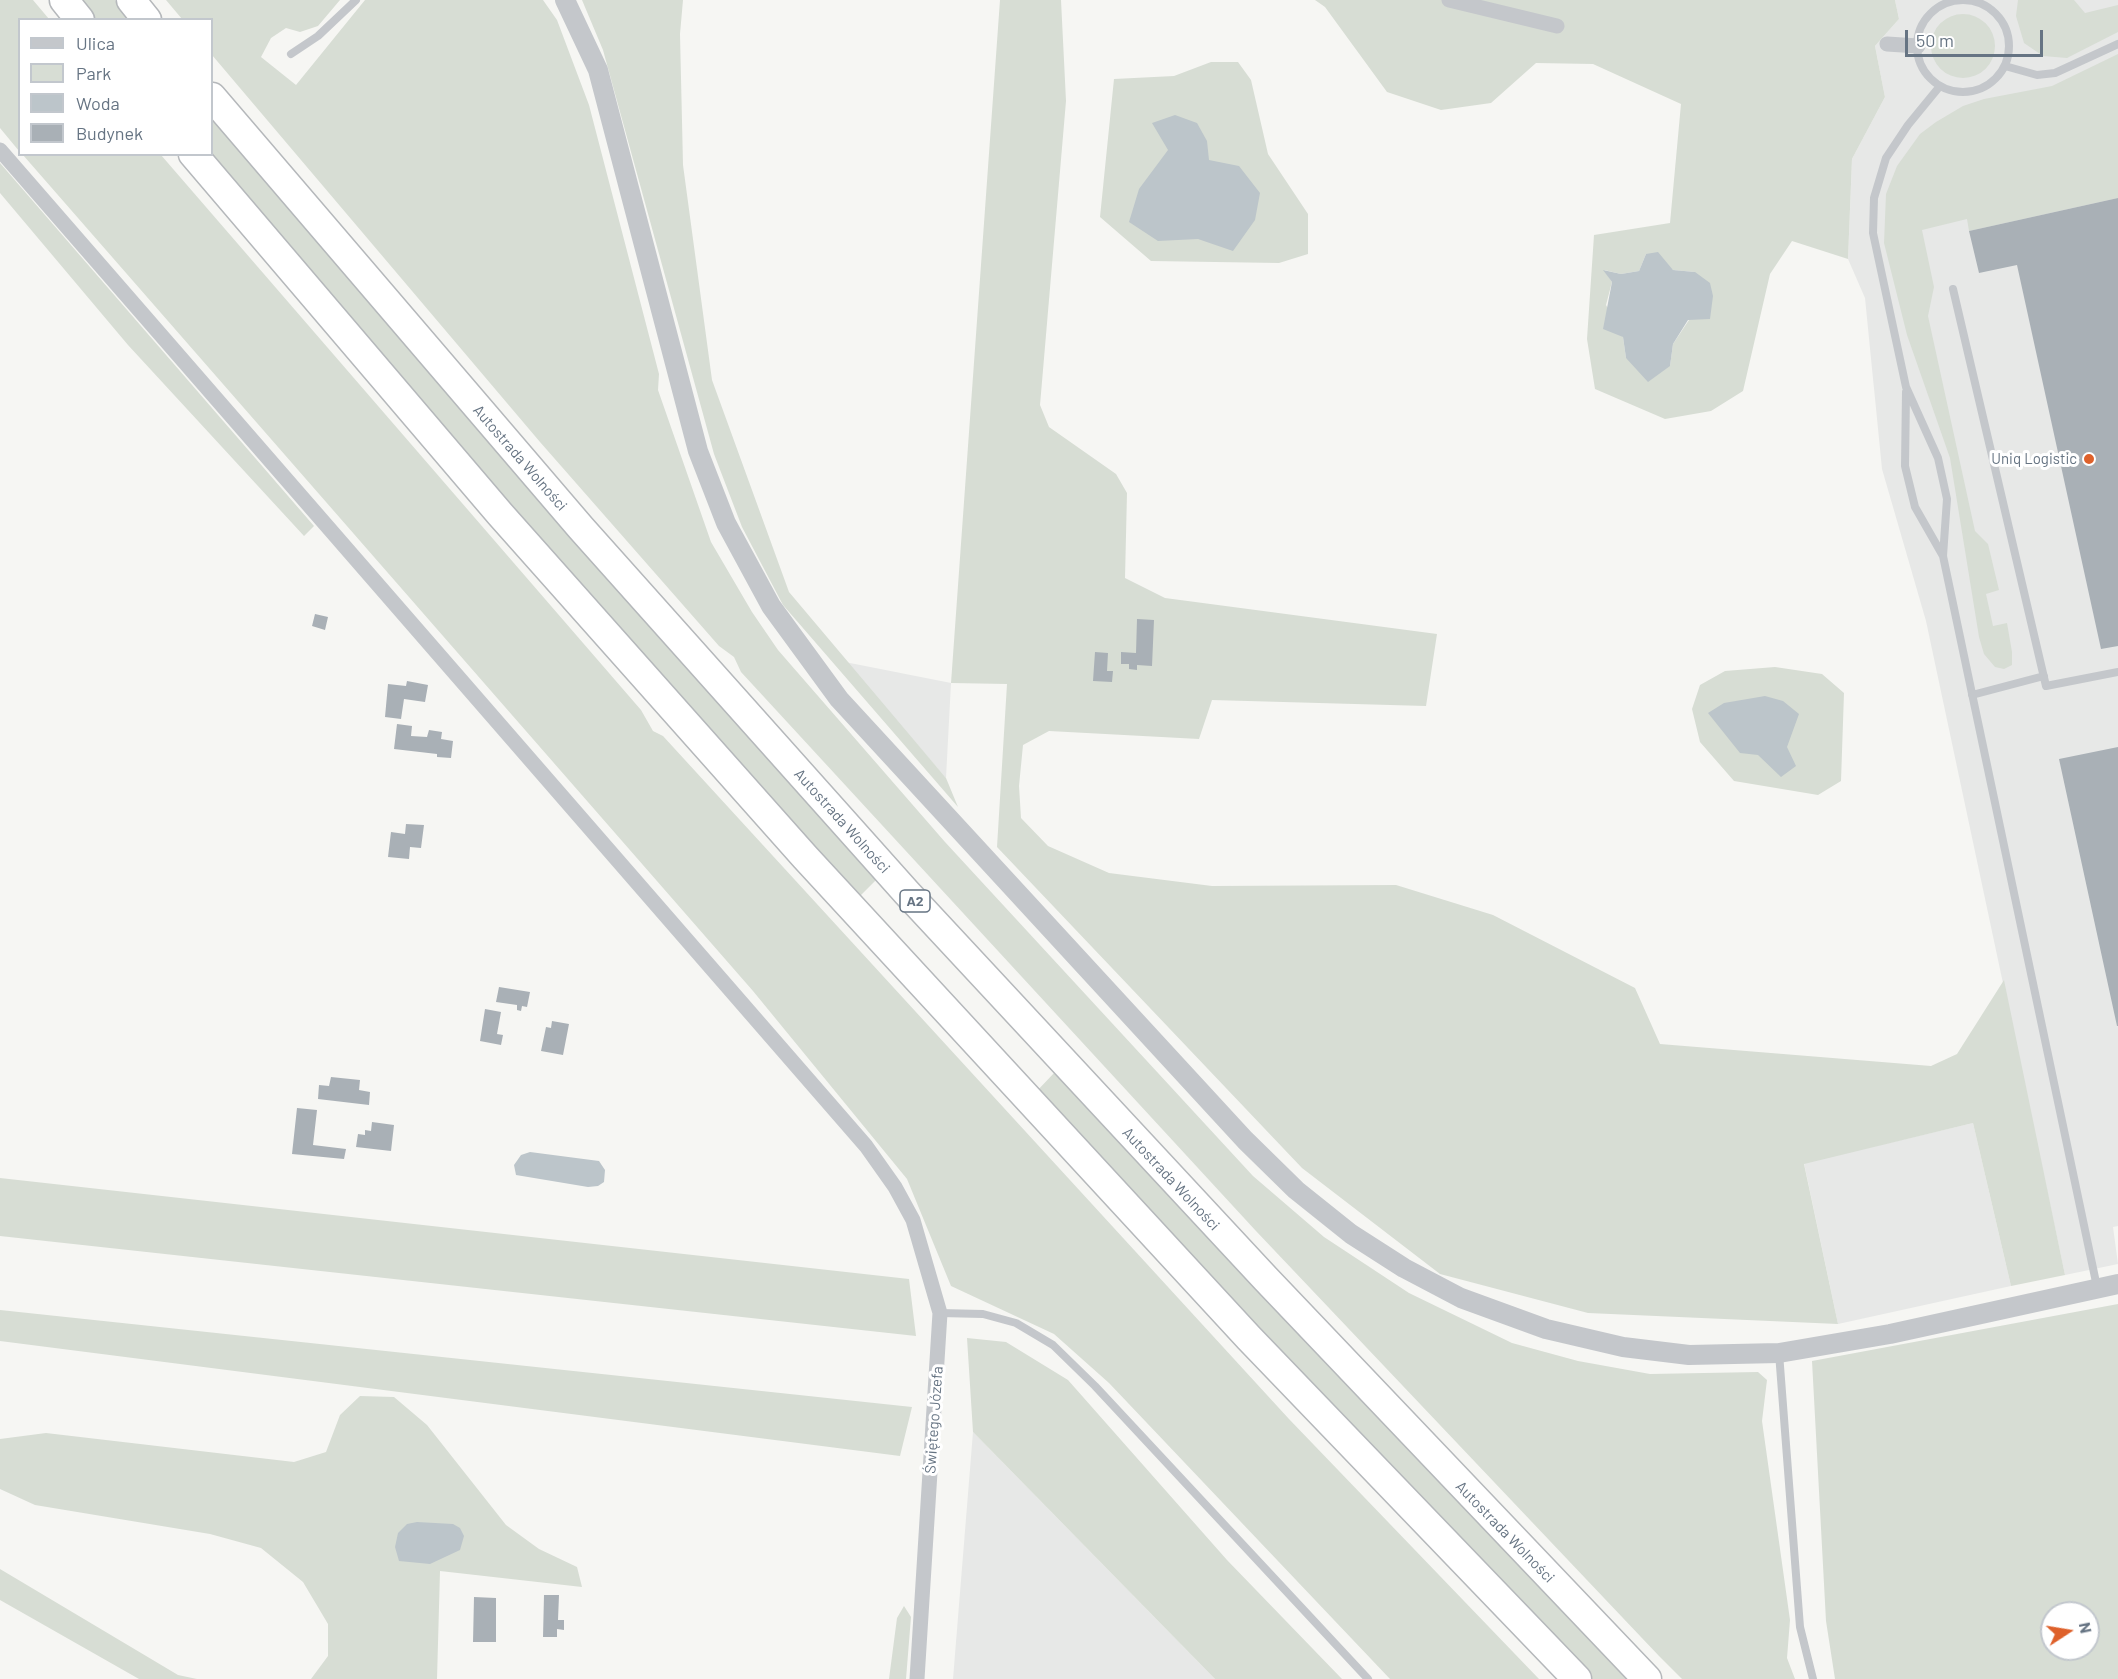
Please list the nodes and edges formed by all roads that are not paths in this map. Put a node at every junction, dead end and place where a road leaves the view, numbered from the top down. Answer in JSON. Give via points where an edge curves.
{"nodes":[{"id":1,"x":64,"y":0,"type":"edge"},
{"id":2,"x":131,"y":0,"type":"edge"},
{"id":3,"x":356,"y":0,"type":"edge"},
{"id":4,"x":565,"y":0,"type":"edge"},
{"id":5,"x":1449,"y":0,"type":"edge"},
{"id":6,"x":1979,"y":2,"type":"edge"},
{"id":7,"x":1940,"y":3,"type":"edge"},
{"id":8,"x":78,"y":18,"type":"edge"},
{"id":9,"x":145,"y":18,"type":"edge"},
{"id":10,"x":1557,"y":26,"type":"dead end"},
{"id":11,"x":1887,"y":44,"type":"dead end"},
{"id":12,"x":2118,"y":44,"type":"edge"},
{"id":13,"x":1918,"y":46,"type":"junction"},
{"id":14,"x":291,"y":54,"type":"dead end"},
{"id":15,"x":2005,"y":66,"type":"junction"},
{"id":16,"x":1940,"y":86,"type":"junction"},
{"id":17,"x":213,"y":98,"type":"edge"},
{"id":18,"x":0,"y":150,"type":"edge"},
{"id":19,"x":195,"y":156,"type":"edge"},
{"id":20,"x":1953,"y":290,"type":"dead end"},
{"id":21,"x":1906,"y":387,"type":"junction"},
{"id":22,"x":1943,"y":556,"type":"junction"},
{"id":23,"x":2118,"y":672,"type":"edge"},
{"id":24,"x":2044,"y":676,"type":"junction"},
{"id":25,"x":1972,"y":695,"type":"junction"},
{"id":26,"x":2118,"y":1284,"type":"edge"},
{"id":27,"x":2098,"y":1288,"type":"junction"},
{"id":28,"x":940,"y":1313,"type":"junction"},
{"id":29,"x":1779,"y":1353,"type":"junction"},
{"id":30,"x":916,"y":1679,"type":"edge"},
{"id":31,"x":1368,"y":1679,"type":"edge"},
{"id":32,"x":1577,"y":1679,"type":"edge"},
{"id":33,"x":1647,"y":1679,"type":"edge"},
{"id":34,"x":1813,"y":1679,"type":"edge"}],
"edges":[{"from":1,"to":8,"type":"highway"},
{"from":2,"to":9,"type":"highway"},
{"from":3,"to":14,"type":"lane","via":[[318,36]]},
{"from":4,"to":29,"type":"street","via":[[598,70],[686,410],[718,505],[771,606],[839,699],[1245,1140],[1296,1190],[1351,1234],[1461,1298],[1546,1329],[1656,1352]]},
{"from":5,"to":10,"type":"street"},
{"from":6,"to":7,"type":"lane"},
{"from":6,"to":15,"type":"lane","via":[[1995,13],[2006,28],[2009,47]]},
{"from":7,"to":13,"type":"lane","via":[[1927,19]]},
{"from":11,"to":13,"type":"street"},
{"from":12,"to":15,"type":"lane","via":[[2067,69],[2047,74]]},
{"from":13,"to":16,"type":"lane","via":[[1921,64]]},
{"from":15,"to":16,"type":"lane","via":[[1994,81],[1977,90],[1958,92]]},
{"from":16,"to":21,"type":"lane","via":[[1886,158],[1874,198],[1876,253]]},
{"from":17,"to":33,"type":"highway","name":"Autostrada Wolności","number":"A2","via":[[581,528],[899,884],[1160,1167]]},
{"from":18,"to":28,"type":"street","name":"Świętego Józefa","via":[[866,1146],[913,1220]]},
{"from":19,"to":32,"type":"highway","via":[[500,514],[821,875],[1249,1338]]},
{"from":20,"to":24,"type":"lane"},
{"from":21,"to":22,"type":"lane","via":[[1940,468],[1947,499]]},
{"from":21,"to":22,"type":"lane","via":[[1905,466],[1915,507]]},
{"from":22,"to":25,"type":"lane"},
{"from":23,"to":24,"type":"lane","via":[[2046,686]]},
{"from":24,"to":25,"type":"lane"},
{"from":25,"to":27,"type":"lane"},
{"from":26,"to":27,"type":"street"},
{"from":27,"to":29,"type":"street","via":[[1890,1334]]},
{"from":28,"to":30,"type":"street","name":"Świętego Józefa"},
{"from":28,"to":31,"type":"lane","via":[[983,1314],[1016,1323],[1053,1345]]},
{"from":29,"to":34,"type":"lane","via":[[1800,1627]]}]}
